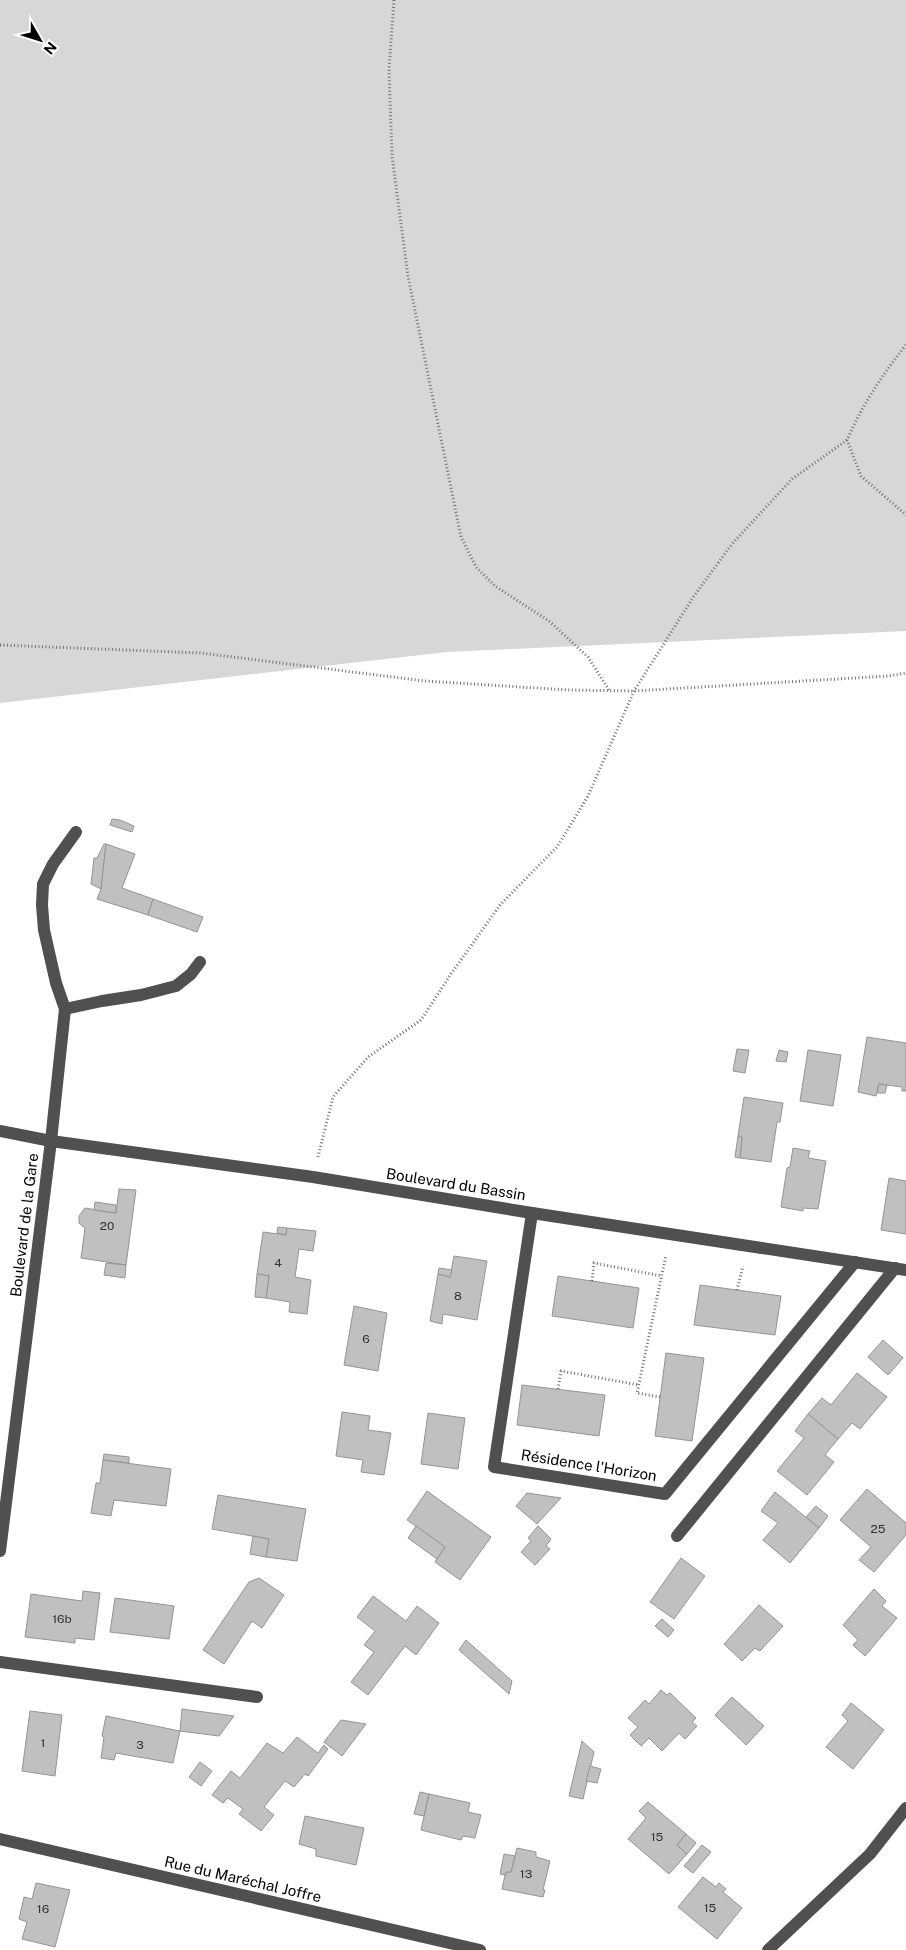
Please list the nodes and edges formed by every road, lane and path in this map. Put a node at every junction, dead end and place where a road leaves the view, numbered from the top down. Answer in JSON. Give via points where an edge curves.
{"nodes":[{"id":1,"x":394,"y":0,"type":"edge"},
{"id":2,"x":906,"y":345,"type":"edge"},
{"id":3,"x":847,"y":440,"type":"junction"},
{"id":4,"x":906,"y":515,"type":"edge"},
{"id":5,"x":0,"y":645,"type":"edge"},
{"id":6,"x":906,"y":673,"type":"edge"},
{"id":7,"x":610,"y":690,"type":"junction"},
{"id":8,"x":634,"y":691,"type":"junction"},
{"id":9,"x":76,"y":832,"type":"dead end"},
{"id":10,"x":200,"y":962,"type":"dead end"},
{"id":11,"x":65,"y":1009,"type":"junction"},
{"id":12,"x":0,"y":1131,"type":"edge"},
{"id":13,"x":51,"y":1141,"type":"junction"},
{"id":14,"x":313,"y":1177,"type":"junction"},
{"id":15,"x":532,"y":1213,"type":"junction"},
{"id":16,"x":670,"y":1234,"type":"junction"},
{"id":17,"x":855,"y":1262,"type":"junction"},
{"id":18,"x":900,"y":1269,"type":"edge"},
{"id":19,"x":662,"y":1276,"type":"junction"},
{"id":20,"x":592,"y":1281,"type":"dead end"},
{"id":21,"x":639,"y":1385,"type":"junction"},
{"id":22,"x":558,"y":1389,"type":"dead end"},
{"id":23,"x":660,"y":1397,"type":"dead end"},
{"id":24,"x":677,"y":1536,"type":"dead end"},
{"id":25,"x":0,"y":1551,"type":"edge"},
{"id":26,"x":0,"y":1662,"type":"edge"},
{"id":27,"x":258,"y":1697,"type":"dead end"},
{"id":28,"x":906,"y":1808,"type":"edge"},
{"id":29,"x":0,"y":1839,"type":"edge"},
{"id":30,"x":480,"y":1950,"type":"edge"},
{"id":31,"x":768,"y":1950,"type":"edge"}],
"edges":[{"from":1,"to":7,"type":"path","via":[[389,69],[392,156],[408,276],[461,537],[476,567],[495,586],[549,621],[588,657]]},
{"from":2,"to":3,"type":"path","via":[[880,377]]},
{"from":3,"to":4,"type":"path","via":[[861,476]]},
{"from":3,"to":8,"type":"path","via":[[792,479],[732,544],[694,596]]},
{"from":5,"to":7,"type":"path","via":[[201,653],[425,681]]},
{"from":6,"to":8,"type":"path"},
{"from":7,"to":8,"type":"path"},
{"from":8,"to":14,"type":"path","via":[[588,796],[557,847],[500,905],[421,1020],[368,1057],[333,1097]]},
{"from":9,"to":11,"type":"street","via":[[43,884],[44,930]]},
{"from":10,"to":11,"type":"street","via":[[176,986]]},
{"from":11,"to":13,"type":"street","name":"Boulevard de la Gare"},
{"from":12,"to":13,"type":"street","name":"Boulevard du Bassin"},
{"from":13,"to":14,"type":"street","name":"Boulevard du Bassin"},
{"from":13,"to":25,"type":"street","name":"Boulevard de la Gare"},
{"from":14,"to":15,"type":"street","name":"Boulevard du Bassin"},
{"from":15,"to":16,"type":"street","name":"Boulevard du Bassin"},
{"from":15,"to":17,"type":"street","name":"Résidence l'Horizon","via":[[494,1467],[665,1494]]},
{"from":16,"to":17,"type":"street","name":"Boulevard du Bassin"},
{"from":16,"to":19,"type":"path"},
{"from":17,"to":18,"type":"street","name":"Boulevard du Bassin"},
{"from":18,"to":24,"type":"street"},
{"from":19,"to":20,"type":"path","via":[[594,1263]]},
{"from":19,"to":21,"type":"path"},
{"from":21,"to":22,"type":"path","via":[[561,1371]]},
{"from":21,"to":23,"type":"path","via":[[637,1393]]},
{"from":26,"to":27,"type":"street"},
{"from":28,"to":31,"type":"street","via":[[870,1854]]},
{"from":29,"to":30,"type":"street","name":"Rue du Maréchal Joffre"}]}
